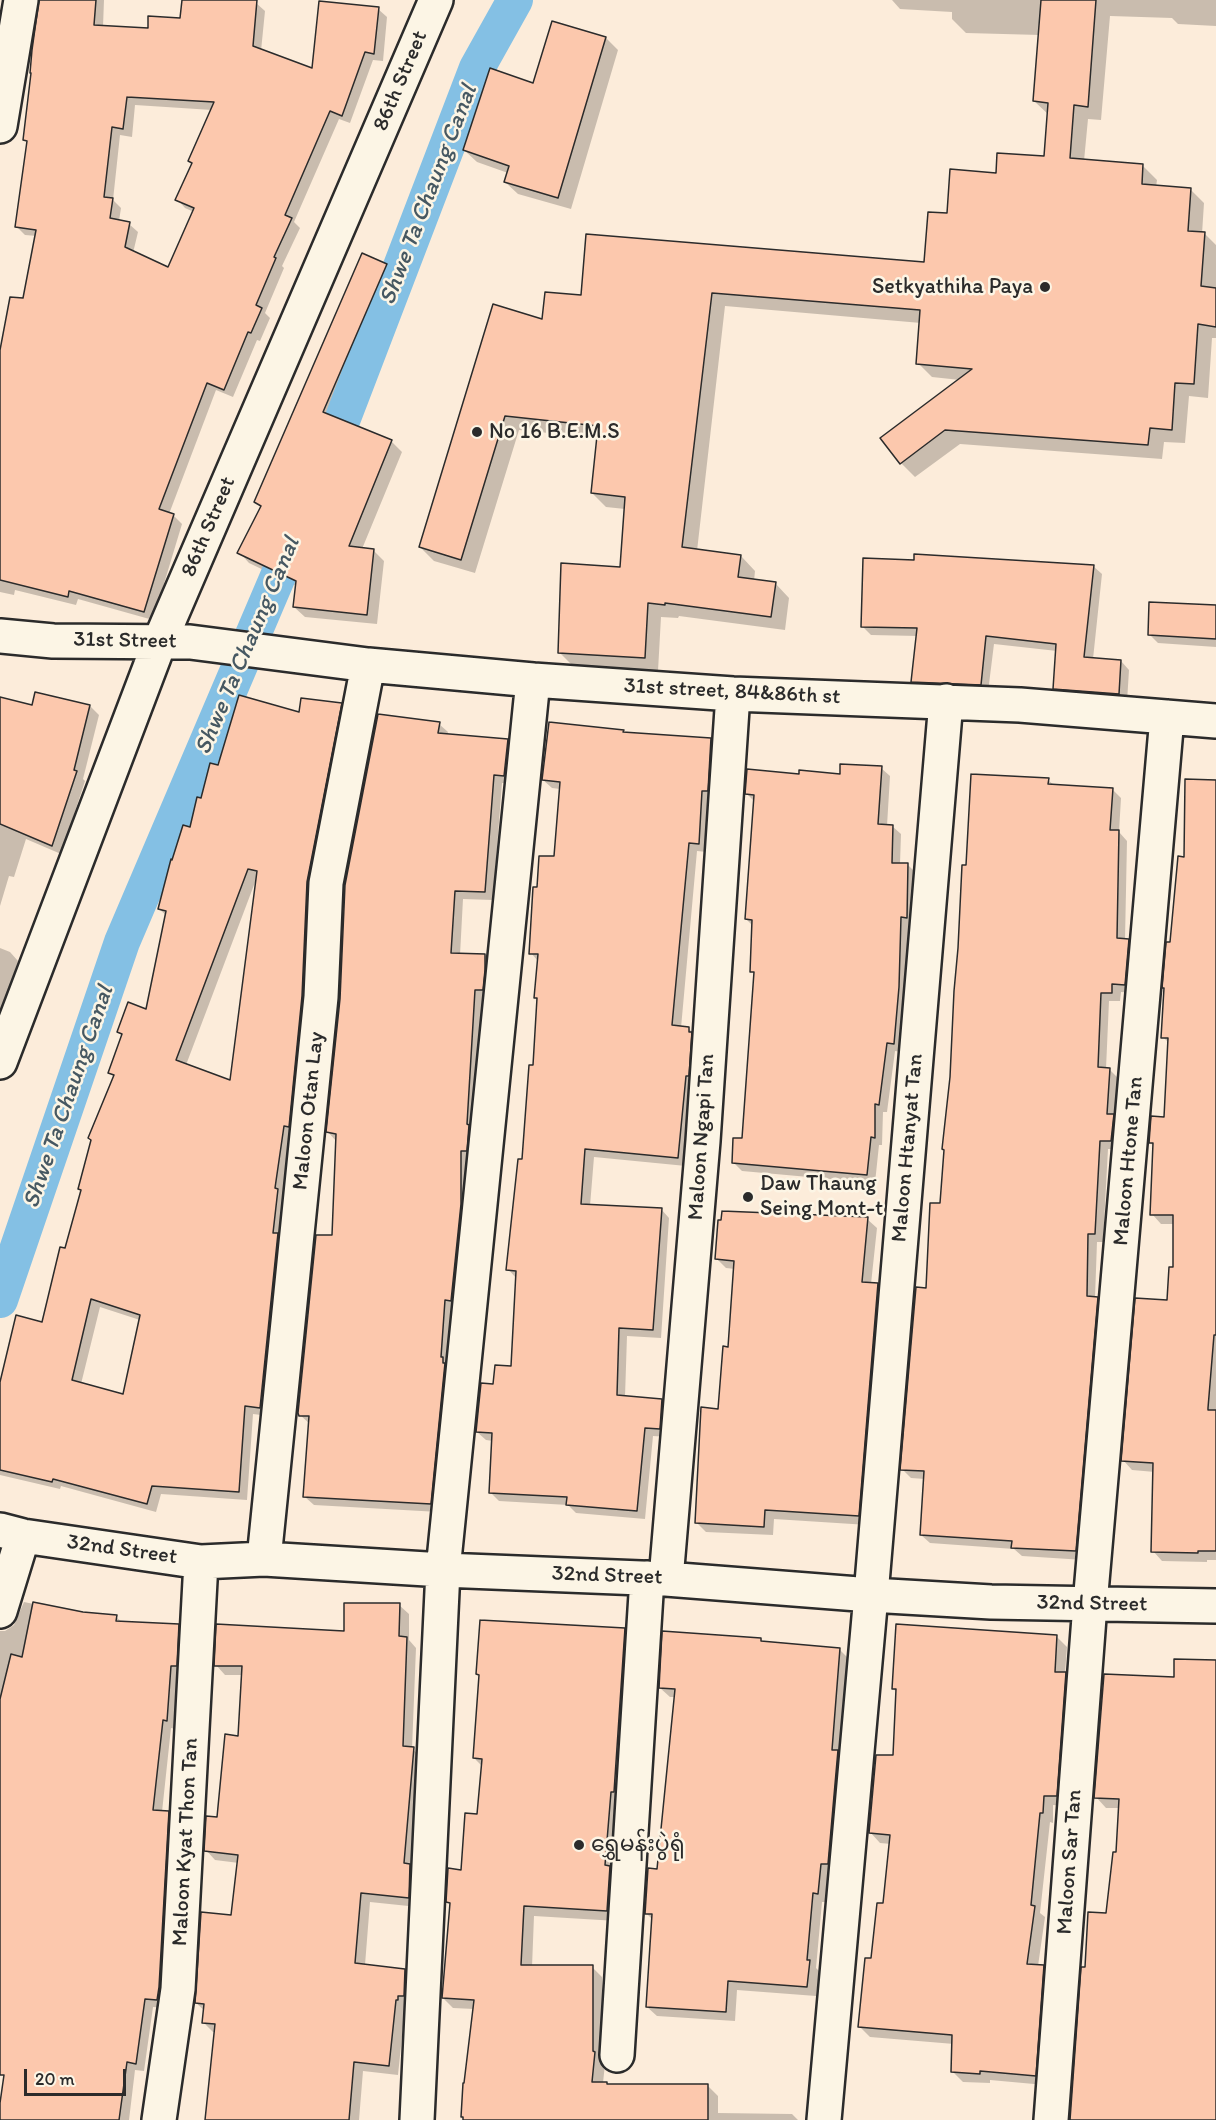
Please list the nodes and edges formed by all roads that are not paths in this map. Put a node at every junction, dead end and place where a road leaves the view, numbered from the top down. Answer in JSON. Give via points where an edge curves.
{"nodes":[{"id":1,"x":21,"y":0,"type":"edge"},
{"id":2,"x":436,"y":0,"type":"edge"},
{"id":3,"x":0,"y":126,"type":"edge"},
{"id":4,"x":0,"y":636,"type":"edge"},
{"id":5,"x":175,"y":642,"type":"junction"},
{"id":6,"x":249,"y":651,"type":"joint"},
{"id":7,"x":368,"y":665,"type":"junction"},
{"id":8,"x":533,"y":680,"type":"junction"},
{"id":9,"x":733,"y":694,"type":"junction"},
{"id":10,"x":946,"y":701,"type":"junction"},
{"id":11,"x":1167,"y":717,"type":"junction"},
{"id":12,"x":1216,"y":721,"type":"edge"},
{"id":13,"x":10,"y":1005,"type":"edge"},
{"id":14,"x":0,"y":1062,"type":"edge"},
{"id":15,"x":12,"y":1533,"type":"edge"},
{"id":16,"x":264,"y":1559,"type":"junction"},
{"id":17,"x":201,"y":1562,"type":"junction"},
{"id":18,"x":443,"y":1569,"type":"junction"},
{"id":19,"x":657,"y":1578,"type":"junction"},
{"id":20,"x":871,"y":1595,"type":"junction"},
{"id":21,"x":1090,"y":1605,"type":"junction"},
{"id":22,"x":1216,"y":1606,"type":"edge"},
{"id":23,"x":0,"y":1611,"type":"edge"},
{"id":24,"x":617,"y":2055,"type":"dead end"},
{"id":25,"x":159,"y":2120,"type":"edge"},
{"id":26,"x":417,"y":2120,"type":"edge"},
{"id":27,"x":824,"y":2120,"type":"edge"},
{"id":28,"x":1051,"y":2120,"type":"edge"}],
"edges":[{"from":1,"to":3,"type":"street"},
{"from":2,"to":5,"type":"street","name":"86th Street"},
{"from":4,"to":5,"type":"street","name":"31st Street","via":[[53,641]]},
{"from":5,"to":6,"type":"street","name":"31st Street"},
{"from":5,"to":13,"type":"street","name":"86th Street"},
{"from":6,"to":7,"type":"street","name":"31st street, 84&86th st"},
{"from":7,"to":8,"type":"street","name":"31st street, 84&86th st"},
{"from":7,"to":16,"type":"street","name":"Maloon Otan Lay","via":[[326,883],[321,997]]},
{"from":8,"to":9,"type":"street","name":"31st street, 84&86th st"},
{"from":8,"to":18,"type":"street"},
{"from":9,"to":10,"type":"street","name":"31st street, 84&86th st"},
{"from":9,"to":19,"type":"street","name":"Maloon Ngapi Tan","via":[[703,1141]]},
{"from":10,"to":11,"type":"street","name":"31st street, 84&86th st"},
{"from":10,"to":20,"type":"street","name":"Maloon Htanyat Tan"},
{"from":11,"to":12,"type":"street","name":"31st street, 84&86th st"},
{"from":11,"to":21,"type":"street","name":"Maloon Htone Tan"},
{"from":13,"to":14,"type":"street","name":"86th Street"},
{"from":15,"to":17,"type":"street","name":"32nd Street"},
{"from":15,"to":23,"type":"street"},
{"from":16,"to":17,"type":"street","name":"32nd Street"},
{"from":16,"to":18,"type":"street","name":"32nd Street"},
{"from":17,"to":25,"type":"street","name":"Maloon Kyat Thon Tan","via":[[178,1989]]},
{"from":18,"to":19,"type":"street","name":"32nd Street"},
{"from":18,"to":26,"type":"street"},
{"from":19,"to":20,"type":"street","name":"32nd Street"},
{"from":19,"to":24,"type":"street","name":"Maloon Ngapi Tan"},
{"from":20,"to":21,"type":"street","name":"32nd Street"},
{"from":20,"to":27,"type":"street","name":"Maloon Htanyat Tan"},
{"from":21,"to":22,"type":"street","name":"32nd Street"},
{"from":21,"to":28,"type":"street","name":"Maloon Sar Tan"}]}
